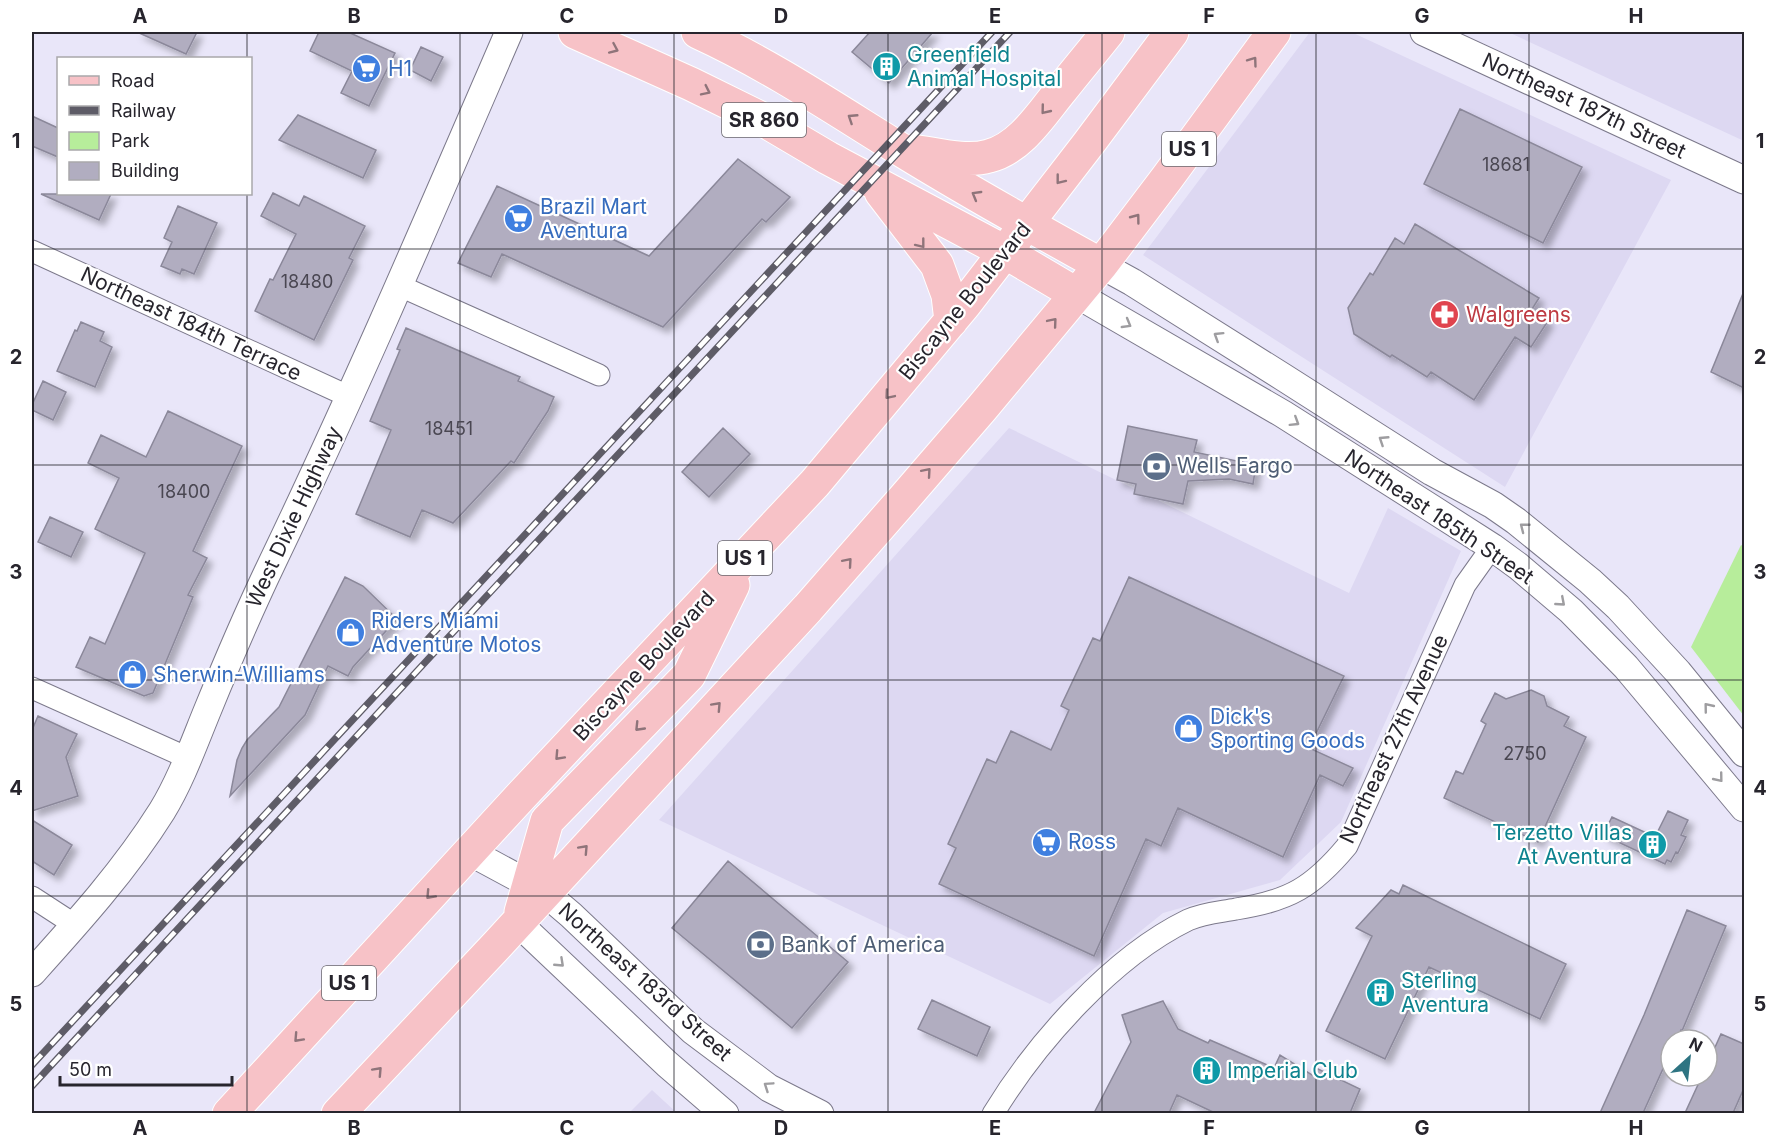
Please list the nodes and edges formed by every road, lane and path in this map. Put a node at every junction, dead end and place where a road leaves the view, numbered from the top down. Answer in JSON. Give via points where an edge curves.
{"nodes":[{"id":1,"x":509,"y":32,"type":"edge"},
{"id":2,"x":574,"y":32,"type":"edge"},
{"id":3,"x":698,"y":32,"type":"edge"},
{"id":4,"x":1108,"y":32,"type":"edge"},
{"id":5,"x":1172,"y":32,"type":"edge"},
{"id":6,"x":1274,"y":32,"type":"edge"},
{"id":7,"x":1424,"y":32,"type":"edge"},
{"id":8,"x":901,"y":150,"type":"junction"},
{"id":9,"x":1744,"y":180,"type":"edge"},
{"id":10,"x":872,"y":181,"type":"junction"},
{"id":11,"x":1027,"y":224,"type":"junction"},
{"id":12,"x":32,"y":251,"type":"edge"},
{"id":13,"x":1005,"y":252,"type":"junction"},
{"id":14,"x":1101,"y":265,"type":"junction"},
{"id":15,"x":400,"y":286,"type":"junction"},
{"id":16,"x":1076,"y":294,"type":"junction"},
{"id":17,"x":951,"y":321,"type":"junction"},
{"id":18,"x":599,"y":375,"type":"dead end"},
{"id":19,"x":350,"y":397,"type":"junction"},
{"id":20,"x":1491,"y":547,"type":"junction"},
{"id":21,"x":748,"y":555,"type":"junction"},
{"id":22,"x":32,"y":688,"type":"edge"},
{"id":23,"x":1652,"y":696,"type":"junction"},
{"id":24,"x":1744,"y":753,"type":"edge"},
{"id":25,"x":188,"y":758,"type":"junction"},
{"id":26,"x":1744,"y":771,"type":"edge"},
{"id":27,"x":1744,"y":808,"type":"edge"},
{"id":28,"x":470,"y":852,"type":"junction"},
{"id":29,"x":537,"y":888,"type":"junction"},
{"id":30,"x":32,"y":897,"type":"edge"},
{"id":31,"x":518,"y":922,"type":"junction"},
{"id":32,"x":75,"y":925,"type":"junction"},
{"id":33,"x":32,"y":973,"type":"edge"},
{"id":34,"x":229,"y":1113,"type":"edge"},
{"id":35,"x":338,"y":1113,"type":"edge"},
{"id":36,"x":725,"y":1113,"type":"edge"},
{"id":37,"x":819,"y":1113,"type":"edge"},
{"id":38,"x":993,"y":1113,"type":"edge"}],
"edges":[{"from":1,"to":15,"type":"street","name":"West Dixie Highway"},
{"from":2,"to":10,"type":"main road","number":"SR 860","one_way":true,"via":[[730,103]]},
{"from":8,"to":3,"type":"main road","number":"SR 860","one_way":true,"via":[[796,83]]},
{"from":4,"to":8,"type":"main road","one_way":true,"via":[[1032,125],[1009,147],[989,156],[968,158]]},
{"from":5,"to":11,"type":"main road","name":"Biscayne Boulevard","number":"US 1","one_way":true},
{"from":14,"to":6,"type":"main road","number":"US 1","one_way":true},
{"from":7,"to":9,"type":"street","name":"Northeast 187th Street"},
{"from":11,"to":8,"type":"main road","number":"SR 860","one_way":true},
{"from":10,"to":13,"type":"main road","number":"SR 860"},
{"from":10,"to":17,"type":"main road","one_way":true,"via":[[937,265],[948,295]]},
{"from":11,"to":13,"type":"main road","name":"Biscayne Boulevard","number":"US 1"},
{"from":11,"to":14,"type":"main road","number":"SR 860"},
{"from":12,"to":19,"type":"street","name":"Northeast 184th Terrace"},
{"from":13,"to":16,"type":"main road","number":"SR 860"},
{"from":13,"to":17,"type":"main road","name":"Biscayne Boulevard","number":"US 1"},
{"from":14,"to":16,"type":"main road","number":"US 1"},
{"from":24,"to":14,"type":"street","name":"Northeast 185th Street","one_way":true,"via":[[1618,607],[1516,521]]},
{"from":15,"to":18,"type":"street"},
{"from":15,"to":19,"type":"street","name":"West Dixie Highway"},
{"from":16,"to":20,"type":"street","name":"Northeast 185th Street","one_way":true,"via":[[1282,414]]},
{"from":29,"to":16,"type":"main road","number":"US 1","one_way":true,"via":[[832,580]]},
{"from":17,"to":21,"type":"main road","name":"Biscayne Boulevard","number":"US 1","one_way":true,"via":[[815,483]]},
{"from":19,"to":25,"type":"street","name":"West Dixie Highway","via":[[242,628]]},
{"from":20,"to":23,"type":"street","name":"Northeast 185th Street","one_way":true,"via":[[1571,611]]},
{"from":20,"to":38,"type":"street","name":"Northeast 27th Avenue","via":[[1465,585],[1347,846],[1329,868],[1310,884],[1280,900],[1213,912],[1190,919],[1160,936],[1085,997],[1013,1082]]},
{"from":21,"to":28,"type":"main road","name":"Biscayne Boulevard","number":"US 1","one_way":true},
{"from":21,"to":29,"type":"main road","one_way":true,"via":[[689,675],[548,821]]},
{"from":22,"to":25,"type":"street"},
{"from":23,"to":26,"type":"street"},
{"from":23,"to":27,"type":"street","name":"Northeast 185th Street","one_way":true},
{"from":25,"to":32,"type":"street","name":"West Dixie Highway","via":[[148,833]]},
{"from":28,"to":29,"type":"street","name":"Northeast 183rd Street"},
{"from":28,"to":34,"type":"main road","name":"Biscayne Boulevard","number":"US 1","one_way":true},
{"from":29,"to":31,"type":"main road","number":"US 1"},
{"from":37,"to":29,"type":"street","name":"Northeast 183rd Street","one_way":true,"via":[[769,1088],[693,1031],[571,915]]},
{"from":30,"to":32,"type":"street"},
{"from":35,"to":31,"type":"main road","number":"US 1","one_way":true},
{"from":31,"to":36,"type":"street","name":"Northeast 183rd Street","one_way":true,"via":[[667,1064]]},
{"from":32,"to":33,"type":"street","name":"West Dixie Highway"}]}
